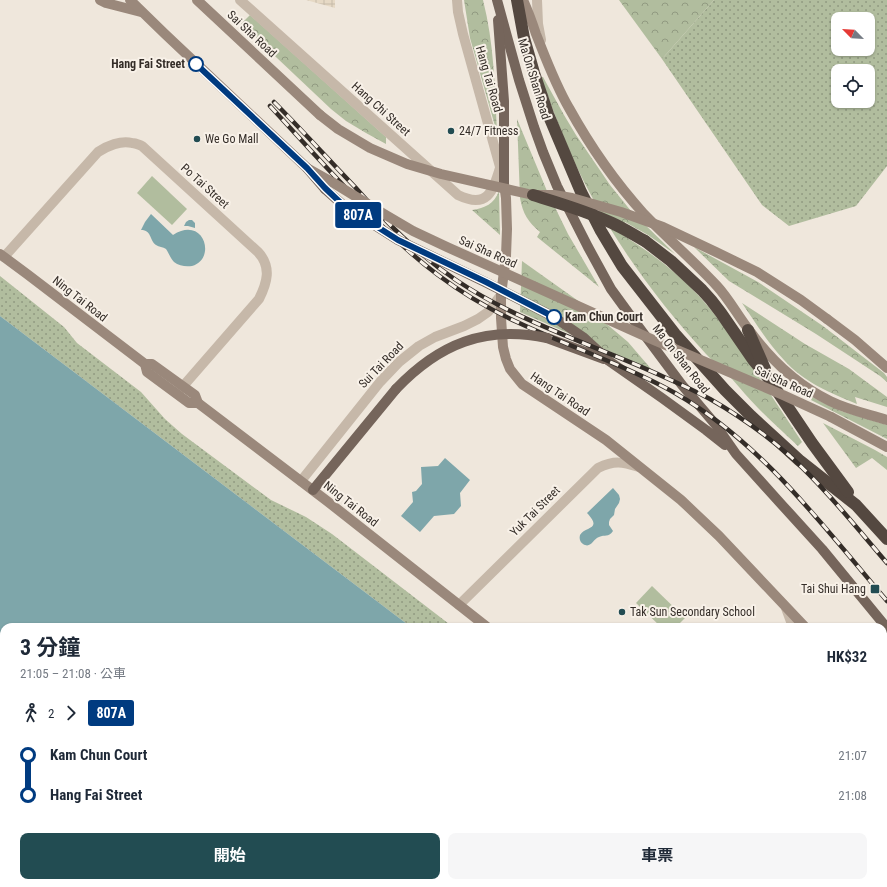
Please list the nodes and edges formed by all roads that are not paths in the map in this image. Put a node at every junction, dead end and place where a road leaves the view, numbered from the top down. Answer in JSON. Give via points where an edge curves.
{"nodes":[{"id":1,"x":100,"y":0,"type":"edge"},
{"id":2,"x":130,"y":0,"type":"edge"},
{"id":3,"x":197,"y":0,"type":"edge"},
{"id":4,"x":240,"y":0,"type":"edge"},
{"id":5,"x":457,"y":0,"type":"edge"},
{"id":6,"x":496,"y":0,"type":"edge"},
{"id":7,"x":517,"y":0,"type":"edge"},
{"id":8,"x":523,"y":0,"type":"edge"},
{"id":9,"x":536,"y":0,"type":"edge"},
{"id":10,"x":143,"y":12,"type":"junction"},
{"id":11,"x":547,"y":63,"type":"junction"},
{"id":12,"x":500,"y":168,"type":"junction"},
{"id":13,"x":504,"y":184,"type":"junction"},
{"id":14,"x":329,"y":185,"type":"junction"},
{"id":15,"x":533,"y":194,"type":"junction"},
{"id":16,"x":2,"y":256,"type":"edge"},
{"id":17,"x":501,"y":295,"type":"junction"},
{"id":18,"x":748,"y":330,"type":"junction"},
{"id":19,"x":609,"y":361,"type":"junction"},
{"id":20,"x":887,"y":368,"type":"edge"},
{"id":21,"x":769,"y":379,"type":"junction"},
{"id":22,"x":180,"y":390,"type":"junction"},
{"id":23,"x":887,"y":420,"type":"edge"},
{"id":24,"x":887,"y":446,"type":"edge"},
{"id":25,"x":736,"y":454,"type":"junction"},
{"id":26,"x":641,"y":468,"type":"junction"},
{"id":27,"x":301,"y":481,"type":"junction"},
{"id":28,"x":313,"y":490,"type":"junction"},
{"id":29,"x":856,"y":505,"type":"junction"},
{"id":30,"x":887,"y":539,"type":"edge"},
{"id":31,"x":459,"y":605,"type":"junction"},
{"id":32,"x":786,"y":608,"type":"junction"},
{"id":33,"x":482,"y":623,"type":"edge"},
{"id":34,"x":792,"y":623,"type":"edge"},
{"id":35,"x":801,"y":623,"type":"edge"},
{"id":36,"x":883,"y":623,"type":"edge"}],
"edges":[{"from":1,"to":10,"type":"main road"},
{"from":2,"to":10,"type":"main road"},
{"from":3,"to":15,"type":"main road","name":"Sai Sha Road","bridge":true,"via":[[320,115],[370,148],[407,164],[441,174]]},
{"from":4,"to":12,"type":"street","name":"Hang Chi Street","via":[[458,195],[471,200],[486,197],[496,184]]},
{"from":5,"to":12,"type":"street","name":"Hang Tai Road","via":[[463,34]]},
{"from":6,"to":13,"type":"main road","via":[[504,101]]},
{"from":6,"to":25,"type":"main road","name":"Ma On Shan Road","via":[[538,138],[558,186],[594,259],[611,289],[635,322]]},
{"from":7,"to":29,"type":"highway","name":"Ma On Shan Road","via":[[524,38],[550,120],[581,192],[622,266],[675,334],[725,390],[799,460]]},
{"from":8,"to":11,"type":"main road","name":"Ma On Shan Road"},
{"from":9,"to":11,"type":"street","name":"Ma On Shan Road"},
{"from":10,"to":14,"type":"main road","via":[[307,168]]},
{"from":11,"to":18,"type":"main road","name":"Ma On Shan Road","via":[[569,109],[611,174],[644,214],[717,286]]},
{"from":12,"to":13,"type":"street","name":"Hang Tai Road"},
{"from":13,"to":17,"type":"main road","name":"Hang Tai Road","via":[[507,229]]},
{"from":14,"to":19,"type":"main road","bridge":true,"via":[[343,205],[398,240],[554,317],[583,337]]},
{"from":14,"to":24,"type":"main road","name":"Sai Sha Road","bridge":true,"via":[[447,247],[783,395]]},
{"from":15,"to":20,"type":"main road","name":"Sai Sha Road","bridge":true,"via":[[572,198],[621,212],[663,227],[757,272],[827,319]]},
{"from":15,"to":21,"type":"highway","bridge":true,"via":[[620,227],[652,246],[686,274],[711,300]]},
{"from":16,"to":22,"type":"main road","name":"Ning Tai Road","via":[[145,364],[147,372]]},
{"from":16,"to":22,"type":"street","name":"Po Tai Street","via":[[98,152],[124,142],[142,146],[258,252],[263,257],[268,272],[259,300]]},
{"from":17,"to":26,"type":"main road","name":"Hang Tai Road","via":[[503,347],[510,369],[517,378],[527,388],[606,440]]},
{"from":17,"to":27,"type":"street","name":"Sui Tai Road","via":[[488,312],[478,319],[435,337],[399,362]]},
{"from":18,"to":21,"type":"highway"},
{"from":18,"to":23,"type":"main road","name":"Ma On Shan Road","via":[[783,369],[812,391],[830,401]]},
{"from":19,"to":25,"type":"main road"},
{"from":19,"to":28,"type":"main road","bridge":true,"via":[[547,338],[512,334],[487,336],[443,351],[423,363],[396,389]]},
{"from":21,"to":29,"type":"highway"},
{"from":22,"to":27,"type":"main road","name":"Ning Tai Road","via":[[189,402],[198,403]]},
{"from":25,"to":36,"type":"main road","name":"Ma On Shan Road"},
{"from":26,"to":31,"type":"street","name":"Yuk Tai Street","via":[[620,462],[598,468]]},
{"from":26,"to":32,"type":"main road","name":"Hang Tai Road","via":[[682,500]]},
{"from":27,"to":28,"type":"main road","name":"Ning Tai Road"},
{"from":28,"to":31,"type":"main road","name":"Ning Tai Road"},
{"from":29,"to":30,"type":"highway","name":"Ma On Shan Road"},
{"from":31,"to":33,"type":"main road","name":"Ning Tai Road"},
{"from":32,"to":34,"type":"street"},
{"from":32,"to":35,"type":"main road","name":"Hang Tai Road"}]}
